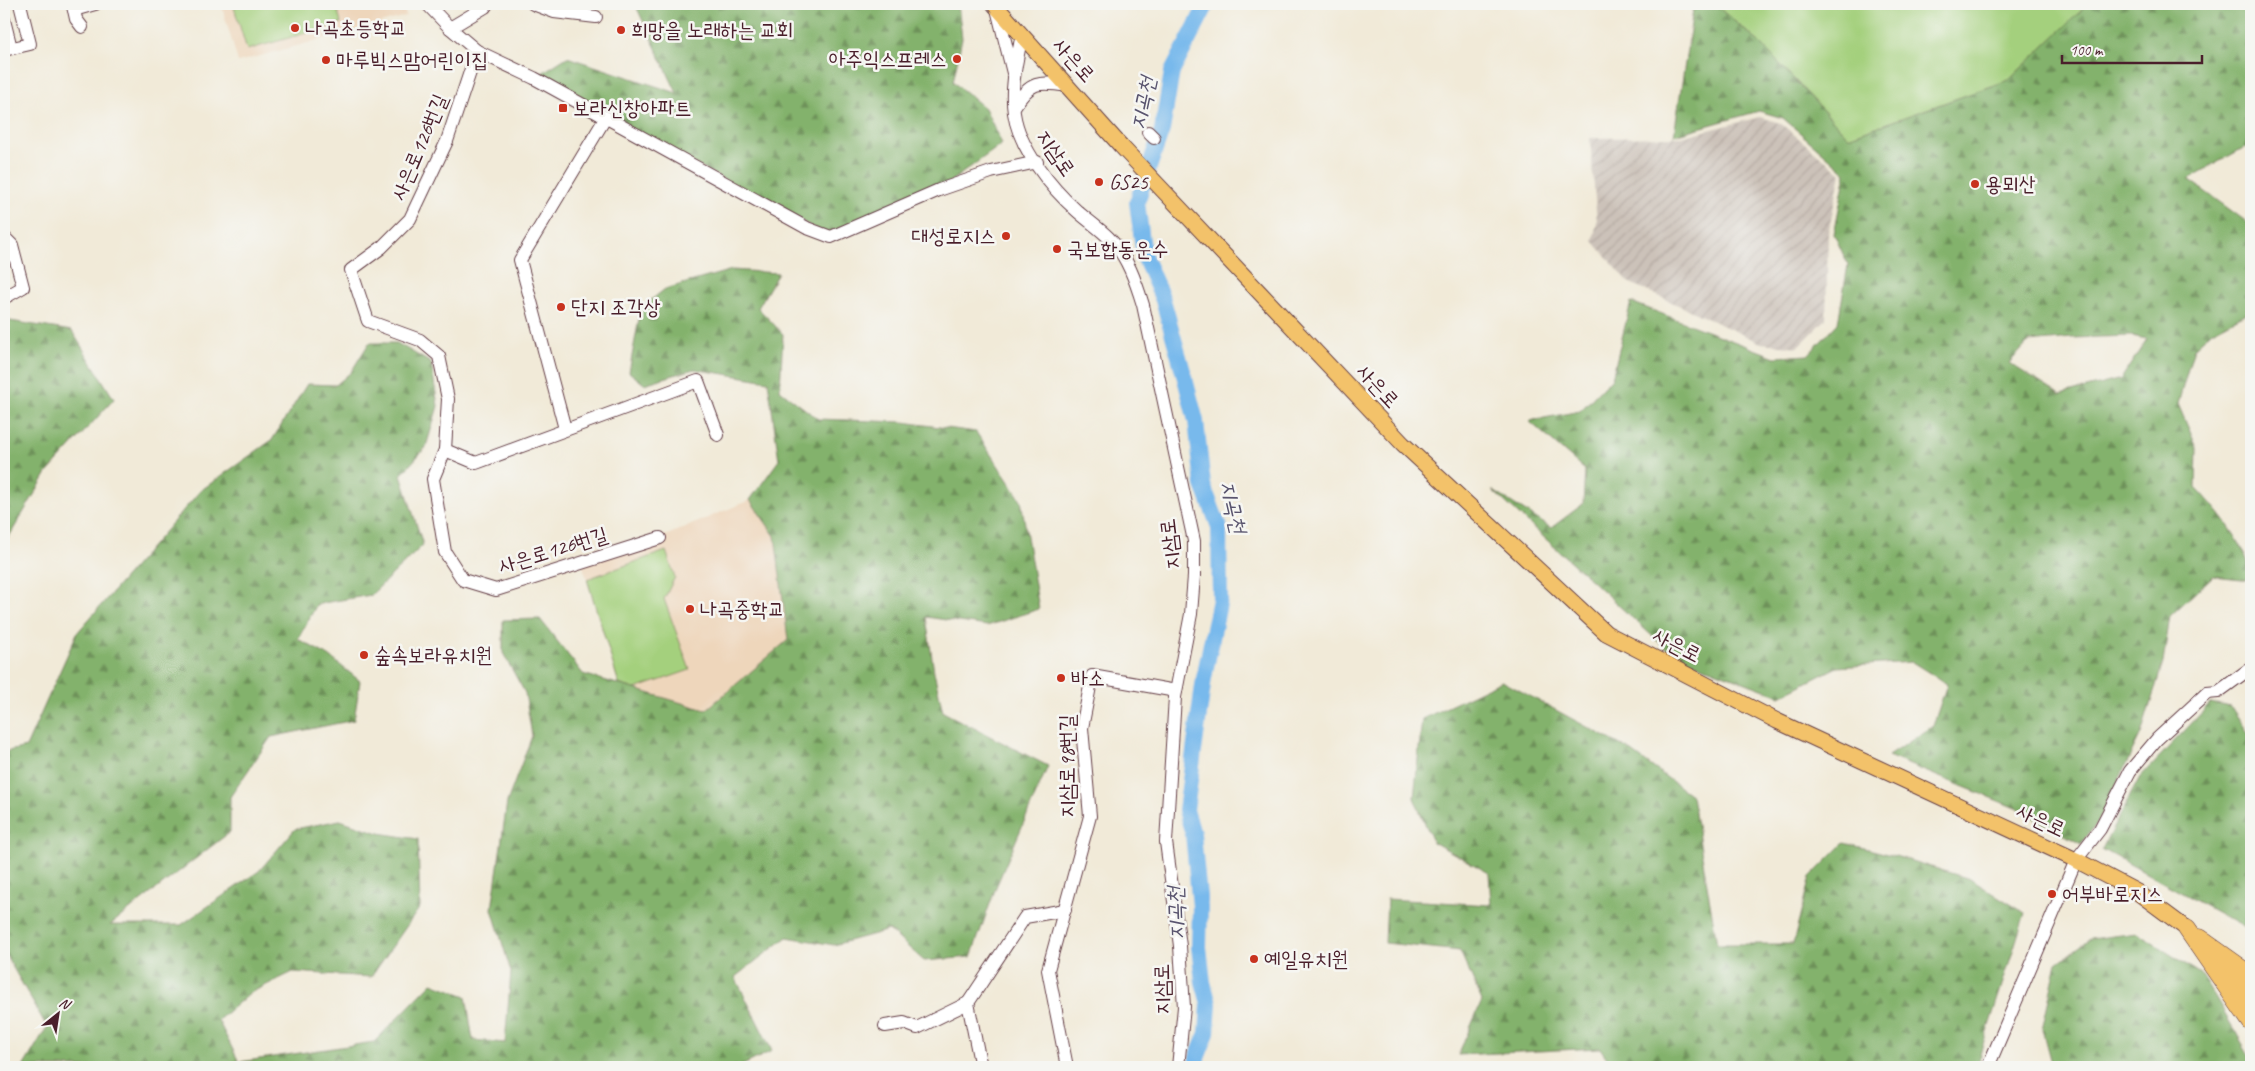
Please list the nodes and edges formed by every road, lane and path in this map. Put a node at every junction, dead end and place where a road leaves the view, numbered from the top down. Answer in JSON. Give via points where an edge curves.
{"nodes":[{"id":1,"x":20,"y":4,"type":"edge"},
{"id":2,"x":95,"y":4,"type":"edge"},
{"id":3,"x":427,"y":4,"type":"edge"},
{"id":4,"x":487,"y":4,"type":"edge"},
{"id":5,"x":533,"y":4,"type":"edge"},
{"id":6,"x":995,"y":4,"type":"edge"},
{"id":7,"x":73,"y":7,"type":"edge"},
{"id":8,"x":596,"y":17,"type":"dead end"},
{"id":9,"x":4,"y":20,"type":"edge"},
{"id":10,"x":82,"y":27,"type":"dead end"},
{"id":11,"x":450,"y":28,"type":"junction"},
{"id":12,"x":1022,"y":34,"type":"junction"},
{"id":13,"x":8,"y":49,"type":"edge"},
{"id":14,"x":477,"y":52,"type":"junction"},
{"id":15,"x":1014,"y":74,"type":"junction"},
{"id":16,"x":1068,"y":86,"type":"junction"},
{"id":17,"x":1014,"y":107,"type":"junction"},
{"id":18,"x":606,"y":117,"type":"junction"},
{"id":19,"x":1036,"y":162,"type":"junction"},
{"id":20,"x":4,"y":238,"type":"edge"},
{"id":21,"x":4,"y":298,"type":"edge"},
{"id":22,"x":565,"y":429,"type":"junction"},
{"id":23,"x":718,"y":435,"type":"dead end"},
{"id":24,"x":445,"y":450,"type":"junction"},
{"id":25,"x":660,"y":538,"type":"dead end"},
{"id":26,"x":2251,"y":668,"type":"edge"},
{"id":27,"x":1176,"y":691,"type":"junction"},
{"id":28,"x":2076,"y":860,"type":"junction"},
{"id":29,"x":1065,"y":910,"type":"junction"},
{"id":30,"x":2187,"y":929,"type":"junction"},
{"id":31,"x":2251,"y":975,"type":"edge"},
{"id":32,"x":2251,"y":998,"type":"edge"},
{"id":33,"x":968,"y":1003,"type":"junction"},
{"id":34,"x":2251,"y":1022,"type":"edge"},
{"id":35,"x":885,"y":1026,"type":"dead end"},
{"id":36,"x":981,"y":1067,"type":"edge"},
{"id":37,"x":1067,"y":1067,"type":"edge"},
{"id":38,"x":1178,"y":1067,"type":"edge"},
{"id":39,"x":1988,"y":1067,"type":"edge"}],
"edges":[{"from":1,"to":13,"type":"street","via":[[30,44]]},
{"from":2,"to":7,"type":"street"},
{"from":3,"to":11,"type":"street"},
{"from":4,"to":11,"type":"street"},
{"from":5,"to":8,"type":"street","via":[[554,12]]},
{"from":6,"to":12,"type":"main road","name":"사은로"},
{"from":6,"to":15,"type":"street"},
{"from":7,"to":10,"type":"street"},
{"from":9,"to":13,"type":"street"},
{"from":11,"to":14,"type":"street"},
{"from":12,"to":15,"type":"street","name":"지삼로"},
{"from":12,"to":16,"type":"main road","name":"사은로"},
{"from":14,"to":18,"type":"street"},
{"from":14,"to":24,"type":"street","name":"사은로126번길","via":[[447,141],[410,219],[381,248],[351,270],[368,321],[420,340],[439,356],[448,399]]},
{"from":15,"to":17,"type":"street","name":"지삼로"},
{"from":16,"to":17,"type":"street","via":[[1038,82],[1024,92]]},
{"from":16,"to":28,"type":"main road","name":"사은로","via":[[1403,444],[1606,633],[1777,721]]},
{"from":17,"to":19,"type":"street","name":"지삼로","via":[[1019,137]]},
{"from":18,"to":19,"type":"street","via":[[807,228],[831,237],[938,190],[991,172]]},
{"from":18,"to":22,"type":"street","via":[[520,260]]},
{"from":19,"to":27,"type":"street","name":"지삼로","via":[[1055,189],[1110,238],[1133,275],[1143,305],[1194,541],[1191,614]]},
{"from":20,"to":21,"type":"street","via":[[12,245],[23,287]]},
{"from":22,"to":23,"type":"street","via":[[698,381]]},
{"from":22,"to":24,"type":"street","via":[[476,462]]},
{"from":24,"to":25,"type":"street","name":"사은로126번길","via":[[433,478],[445,552],[464,580],[496,590]]},
{"from":26,"to":28,"type":"street","via":[[2218,692],[2207,693],[2157,739],[2130,770],[2100,829]]},
{"from":27,"to":29,"type":"street","name":"지삼로98번길","via":[[1092,676],[1082,728],[1090,816]]},
{"from":27,"to":38,"type":"street","name":"지삼로","via":[[1166,842],[1180,946],[1184,1008]]},
{"from":28,"to":30,"type":"main road","name":"사은로","via":[[2137,892]]},
{"from":28,"to":39,"type":"street"},
{"from":29,"to":33,"type":"street","via":[[1025,917]]},
{"from":29,"to":37,"type":"street","name":"지삼로98번길","via":[[1048,970]]},
{"from":30,"to":31,"type":"highway"},
{"from":30,"to":32,"type":"main road","name":"사은로"},
{"from":30,"to":34,"type":"highway"},
{"from":33,"to":35,"type":"street","via":[[917,1028],[904,1023]]},
{"from":33,"to":36,"type":"street"}]}
